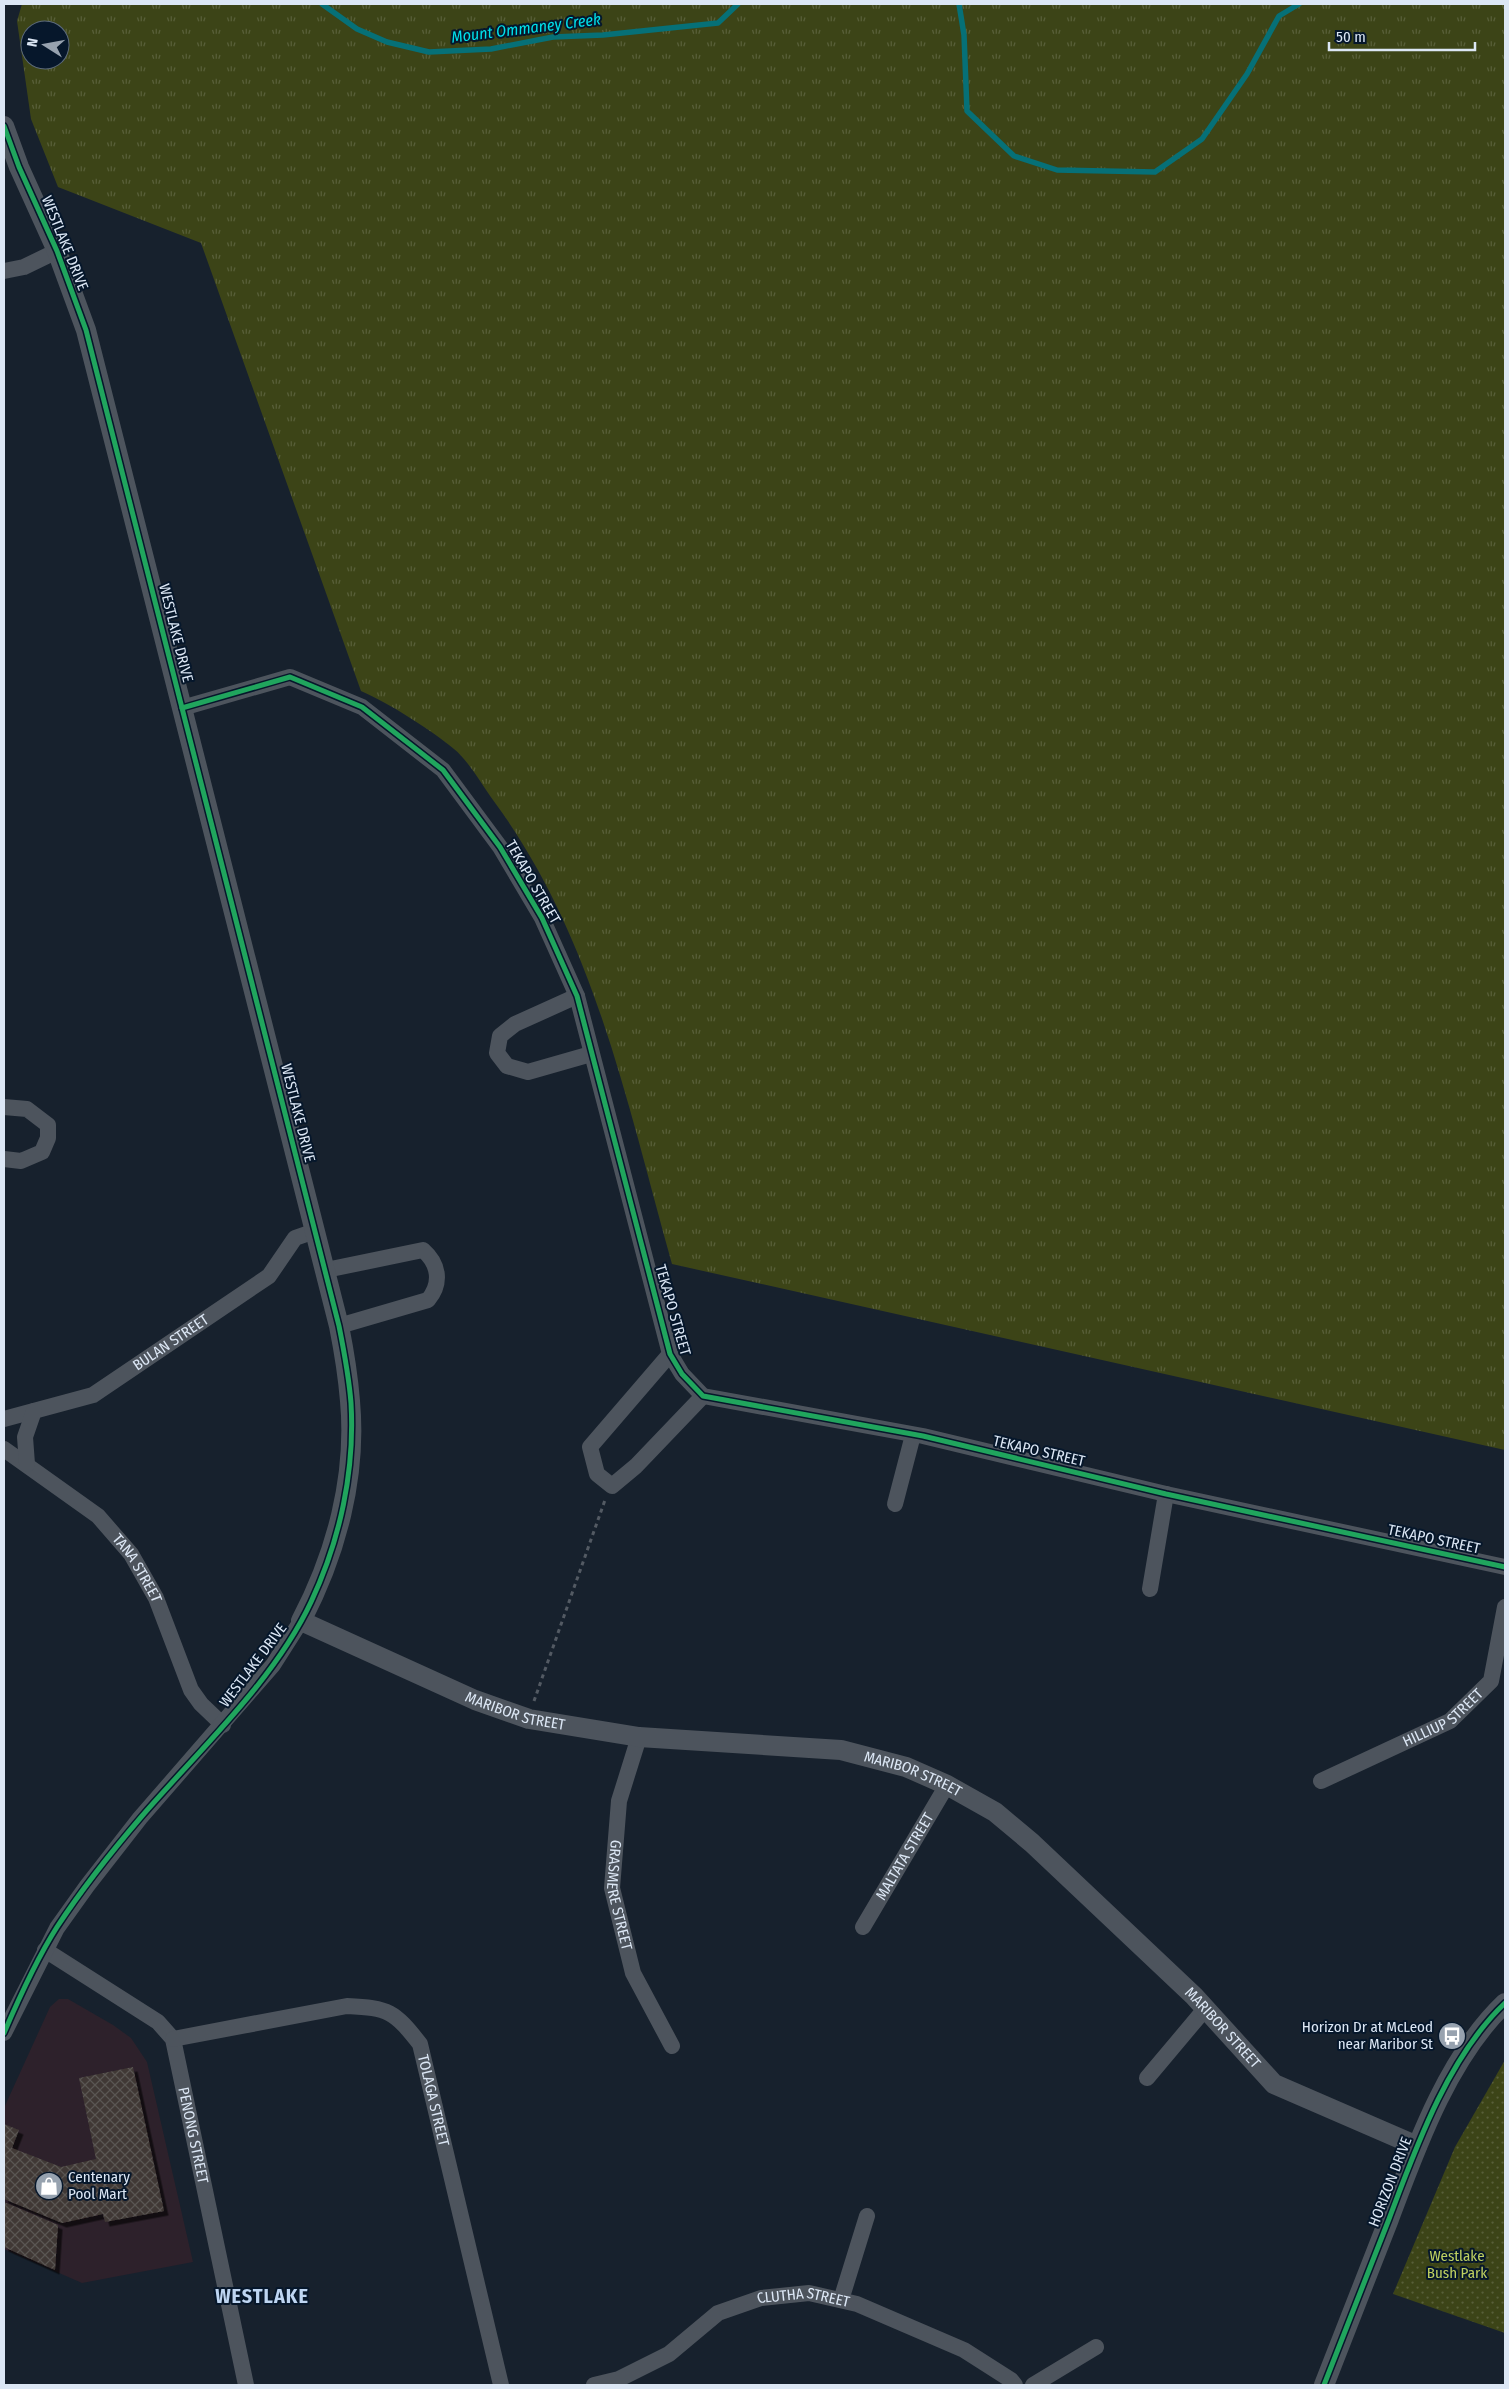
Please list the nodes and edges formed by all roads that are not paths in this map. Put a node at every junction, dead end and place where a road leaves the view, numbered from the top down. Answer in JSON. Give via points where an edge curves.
{"nodes":[{"id":1,"x":4,"y":126,"type":"edge"},
{"id":2,"x":57,"y":251,"type":"junction"},
{"id":3,"x":4,"y":271,"type":"edge"},
{"id":4,"x":182,"y":708,"type":"junction"},
{"id":5,"x":577,"y":996,"type":"junction"},
{"id":6,"x":591,"y":1054,"type":"junction"},
{"id":7,"x":4,"y":1107,"type":"edge"},
{"id":8,"x":4,"y":1159,"type":"edge"},
{"id":9,"x":315,"y":1230,"type":"junction"},
{"id":10,"x":326,"y":1270,"type":"junction"},
{"id":11,"x":340,"y":1326,"type":"junction"},
{"id":12,"x":670,"y":1354,"type":"junction"},
{"id":13,"x":703,"y":1396,"type":"junction"},
{"id":14,"x":34,"y":1412,"type":"junction"},
{"id":15,"x":4,"y":1419,"type":"edge"},
{"id":16,"x":914,"y":1434,"type":"junction"},
{"id":17,"x":4,"y":1449,"type":"edge"},
{"id":18,"x":27,"y":1464,"type":"junction"},
{"id":19,"x":1166,"y":1494,"type":"junction"},
{"id":20,"x":895,"y":1504,"type":"dead end"},
{"id":21,"x":1505,"y":1567,"type":"edge"},
{"id":22,"x":1150,"y":1589,"type":"dead end"},
{"id":23,"x":1505,"y":1607,"type":"edge"},
{"id":24,"x":301,"y":1621,"type":"junction"},
{"id":25,"x":223,"y":1725,"type":"junction"},
{"id":26,"x":640,"y":1737,"type":"junction"},
{"id":27,"x":1320,"y":1781,"type":"dead end"},
{"id":28,"x":947,"y":1785,"type":"junction"},
{"id":29,"x":863,"y":1927,"type":"dead end"},
{"id":30,"x":45,"y":1950,"type":"junction"},
{"id":31,"x":1505,"y":2003,"type":"edge"},
{"id":32,"x":1205,"y":2009,"type":"junction"},
{"id":33,"x":4,"y":2033,"type":"edge"},
{"id":34,"x":173,"y":2039,"type":"junction"},
{"id":35,"x":672,"y":2046,"type":"dead end"},
{"id":36,"x":1147,"y":2078,"type":"dead end"},
{"id":37,"x":1417,"y":2146,"type":"junction"},
{"id":38,"x":867,"y":2216,"type":"dead end"},
{"id":39,"x":840,"y":2300,"type":"junction"},
{"id":40,"x":1096,"y":2347,"type":"dead end"},
{"id":41,"x":246,"y":2385,"type":"edge"},
{"id":42,"x":502,"y":2385,"type":"edge"},
{"id":43,"x":594,"y":2385,"type":"edge"},
{"id":44,"x":1014,"y":2385,"type":"edge"},
{"id":45,"x":1033,"y":2385,"type":"edge"},
{"id":46,"x":1324,"y":2385,"type":"edge"}],
"edges":[{"from":1,"to":2,"type":"street","name":"WESTLAKE DRIVE"},
{"from":2,"to":3,"type":"street","via":[[24,267]]},
{"from":2,"to":4,"type":"street","name":"WESTLAKE DRIVE","via":[[86,330]]},
{"from":4,"to":5,"type":"street","name":"TEKAPO STREET","via":[[290,677],[362,706],[442,770],[500,847],[542,918]]},
{"from":4,"to":9,"type":"street","name":"WESTLAKE DRIVE"},
{"from":5,"to":6,"type":"street","name":"TEKAPO STREET"},
{"from":5,"to":6,"type":"street","via":[[515,1024],[500,1036],[497,1053],[507,1066],[528,1072]]},
{"from":6,"to":12,"type":"street","name":"TEKAPO STREET"},
{"from":7,"to":8,"type":"street","via":[[27,1109],[48,1125],[48,1138],[42,1152],[21,1161]]},
{"from":9,"to":10,"type":"street","name":"WESTLAKE DRIVE"},
{"from":9,"to":14,"type":"street","name":"BULAN STREET","via":[[295,1238],[269,1276],[93,1395]]},
{"from":10,"to":11,"type":"street","name":"WESTLAKE DRIVE"},
{"from":10,"to":11,"type":"street","via":[[424,1250],[438,1275],[436,1290],[428,1300]]},
{"from":11,"to":24,"type":"street","name":"WESTLAKE DRIVE","via":[[350,1403],[349,1468],[337,1532],[312,1601]]},
{"from":12,"to":13,"type":"street","name":"TEKAPO STREET","via":[[682,1374]]},
{"from":12,"to":13,"type":"street","via":[[590,1448],[597,1474],[612,1486],[636,1466]]},
{"from":13,"to":16,"type":"street","name":"TEKAPO STREET"},
{"from":14,"to":15,"type":"street","name":"BULAN STREET"},
{"from":14,"to":18,"type":"street","via":[[25,1437]]},
{"from":16,"to":19,"type":"street","name":"TEKAPO STREET"},
{"from":16,"to":20,"type":"street"},
{"from":17,"to":18,"type":"street","name":"TANA STREET"},
{"from":18,"to":25,"type":"street","name":"TANA STREET","via":[[98,1516],[131,1554],[156,1598],[191,1690]]},
{"from":19,"to":21,"type":"street","name":"TEKAPO STREET"},
{"from":19,"to":22,"type":"street"},
{"from":23,"to":27,"type":"street","name":"HILLIUP STREET","via":[[1491,1681],[1450,1721]]},
{"from":24,"to":25,"type":"street","name":"WESTLAKE DRIVE","via":[[273,1665]]},
{"from":24,"to":26,"type":"street","name":"MARIBOR STREET","via":[[475,1700],[529,1718]]},
{"from":25,"to":30,"type":"street","name":"WESTLAKE DRIVE","via":[[140,1818],[57,1928]]},
{"from":26,"to":28,"type":"street","name":"MARIBOR STREET","via":[[841,1750],[906,1767]]},
{"from":26,"to":35,"type":"street","name":"GRASMERE STREET","via":[[619,1801],[612,1888],[633,1973]]},
{"from":28,"to":29,"type":"street","name":"MALTATA STREET"},
{"from":28,"to":32,"type":"street","name":"MARIBOR STREET","via":[[995,1812],[1032,1843]]},
{"from":30,"to":33,"type":"street","name":"WESTLAKE DRIVE"},
{"from":30,"to":34,"type":"street","via":[[158,2022]]},
{"from":31,"to":37,"type":"street","name":"HORIZON DRIVE","via":[[1458,2063]]},
{"from":32,"to":36,"type":"street"},
{"from":32,"to":37,"type":"street","name":"MARIBOR STREET","via":[[1274,2084]]},
{"from":34,"to":41,"type":"street","name":"PENONG STREET"},
{"from":34,"to":42,"type":"street","name":"TOLAGA STREET","via":[[348,2006],[376,2008],[399,2018],[420,2044]]},
{"from":37,"to":46,"type":"street","name":"HORIZON DRIVE"},
{"from":38,"to":39,"type":"street"},
{"from":39,"to":43,"type":"street","name":"CLUTHA STREET","via":[[809,2293],[761,2298],[718,2313],[670,2354],[619,2379]]},
{"from":39,"to":44,"type":"street","name":"CLUTHA STREET","via":[[857,2304],[964,2350]]},
{"from":40,"to":45,"type":"street"}]}
